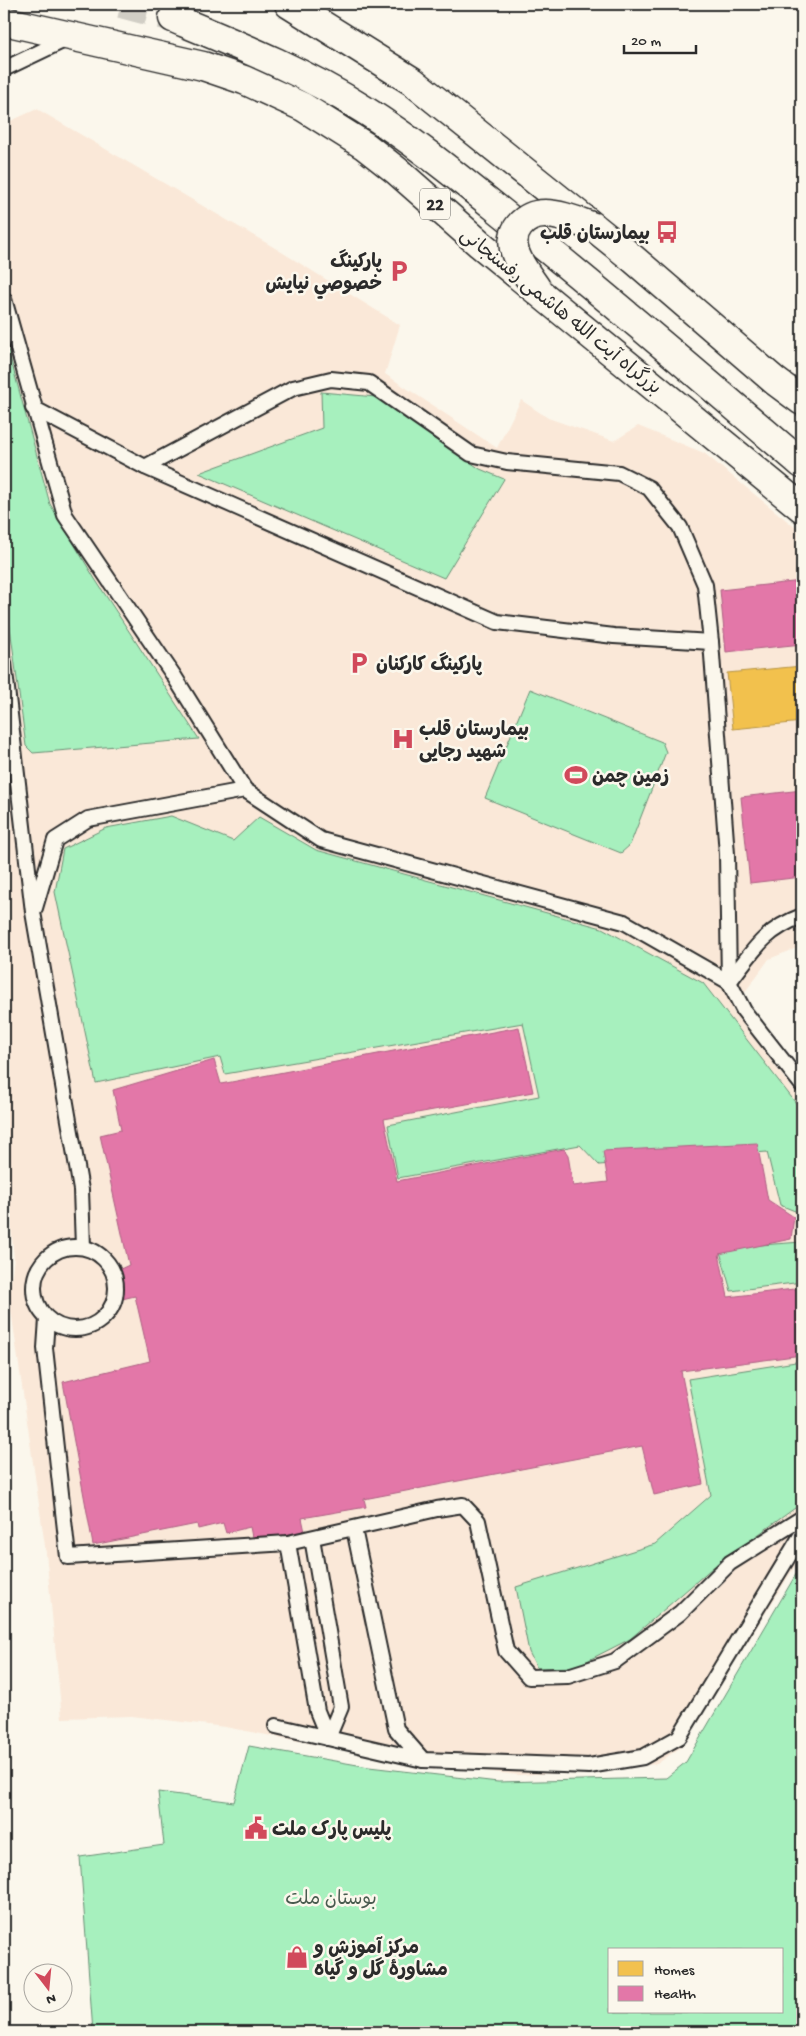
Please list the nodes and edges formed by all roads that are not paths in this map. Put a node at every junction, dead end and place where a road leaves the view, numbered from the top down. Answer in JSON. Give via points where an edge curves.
{"nodes":[{"id":1,"x":289,"y":4,"type":"edge"},
{"id":2,"x":173,"y":18,"type":"tunnel mouth"},
{"id":3,"x":4,"y":21,"type":"edge"},
{"id":4,"x":74,"y":36,"type":"junction"},
{"id":5,"x":4,"y":69,"type":"edge"},
{"id":6,"x":594,"y":226,"type":"junction"},
{"id":7,"x":537,"y":289,"type":"junction"},
{"id":8,"x":4,"y":300,"type":"edge"},
{"id":9,"x":802,"y":401,"type":"edge"},
{"id":10,"x":33,"y":408,"type":"junction"},
{"id":11,"x":802,"y":464,"type":"edge"},
{"id":12,"x":145,"y":467,"type":"junction"},
{"id":13,"x":802,"y":508,"type":"edge"},
{"id":14,"x":712,"y":642,"type":"junction"},
{"id":15,"x":4,"y":663,"type":"edge"},
{"id":16,"x":245,"y":790,"type":"junction"},
{"id":17,"x":33,"y":912,"type":"junction"},
{"id":18,"x":802,"y":916,"type":"edge"},
{"id":19,"x":729,"y":982,"type":"junction"},
{"id":20,"x":802,"y":1085,"type":"edge"},
{"id":21,"x":83,"y":1247,"type":"junction"},
{"id":22,"x":47,"y":1319,"type":"junction"},
{"id":23,"x":802,"y":1518,"type":"edge"},
{"id":24,"x":354,"y":1529,"type":"junction"},
{"id":25,"x":802,"y":1534,"type":"edge"},
{"id":26,"x":312,"y":1538,"type":"junction"},
{"id":27,"x":288,"y":1543,"type":"junction"},
{"id":28,"x":276,"y":1726,"type":"dead end"},
{"id":29,"x":328,"y":1738,"type":"junction"},
{"id":30,"x":423,"y":1760,"type":"junction"}],
"edges":[{"from":1,"to":6,"type":"highway","via":[[412,81]]},
{"from":2,"to":11,"type":"highway","via":[[310,79],[417,144],[579,274]]},
{"from":3,"to":4,"type":"highway","name":"بزرگراه آیت الله هاشمی رفسنجانی","number":"22"},
{"from":4,"to":5,"type":"lane"},
{"from":4,"to":7,"type":"highway","name":"بزرگراه آیت الله هاشمی رفسنجانی","number":"22","via":[[203,66],[303,107],[397,170],[480,244]]},
{"from":6,"to":7,"type":"highway","bridge":true,"via":[[545,214],[518,227],[513,238],[514,251]]},
{"from":6,"to":9,"type":"highway"},
{"from":7,"to":13,"type":"highway","name":"بزرگراه آیت الله هاشمی رفسنجانی","number":"22"},
{"from":8,"to":10,"type":"lane"},
{"from":10,"to":12,"type":"lane"},
{"from":10,"to":16,"type":"lane","via":[[65,515],[174,676]]},
{"from":12,"to":14,"type":"lane","via":[[497,622],[614,636]]},
{"from":12,"to":14,"type":"lane","via":[[293,388],[331,379],[369,383],[471,454],[507,462],[619,473],[649,488],[680,527],[705,585]]},
{"from":14,"to":19,"type":"lane","via":[[727,854]]},
{"from":15,"to":17,"type":"lane"},
{"from":16,"to":17,"type":"lane","via":[[88,819],[55,840]]},
{"from":16,"to":19,"type":"lane","via":[[321,840],[624,922]]},
{"from":17,"to":21,"type":"lane","via":[[81,1190]]},
{"from":18,"to":19,"type":"lane","via":[[765,936]]},
{"from":19,"to":20,"type":"lane","via":[[744,1011]]},
{"from":21,"to":22,"type":"lane","via":[[56,1251],[45,1258],[38,1269],[33,1282],[34,1295],[38,1308]]},
{"from":21,"to":22,"type":"lane","via":[[106,1260],[114,1273],[116,1286],[112,1306],[98,1322],[86,1328],[65,1328]]},
{"from":22,"to":27,"type":"lane","via":[[45,1348],[68,1557]]},
{"from":23,"to":24,"type":"lane","via":[[730,1562],[680,1613],[615,1661],[568,1676],[529,1676],[506,1651],[478,1521],[464,1505]]},
{"from":24,"to":26,"type":"lane"},
{"from":24,"to":30,"type":"lane","via":[[396,1729]]},
{"from":25,"to":30,"type":"lane","via":[[679,1737],[643,1757],[589,1766]]},
{"from":26,"to":27,"type":"lane"},
{"from":26,"to":29,"type":"lane","via":[[341,1707]]},
{"from":27,"to":29,"type":"lane","via":[[317,1711]]},
{"from":28,"to":29,"type":"lane"},
{"from":29,"to":30,"type":"lane"}]}
